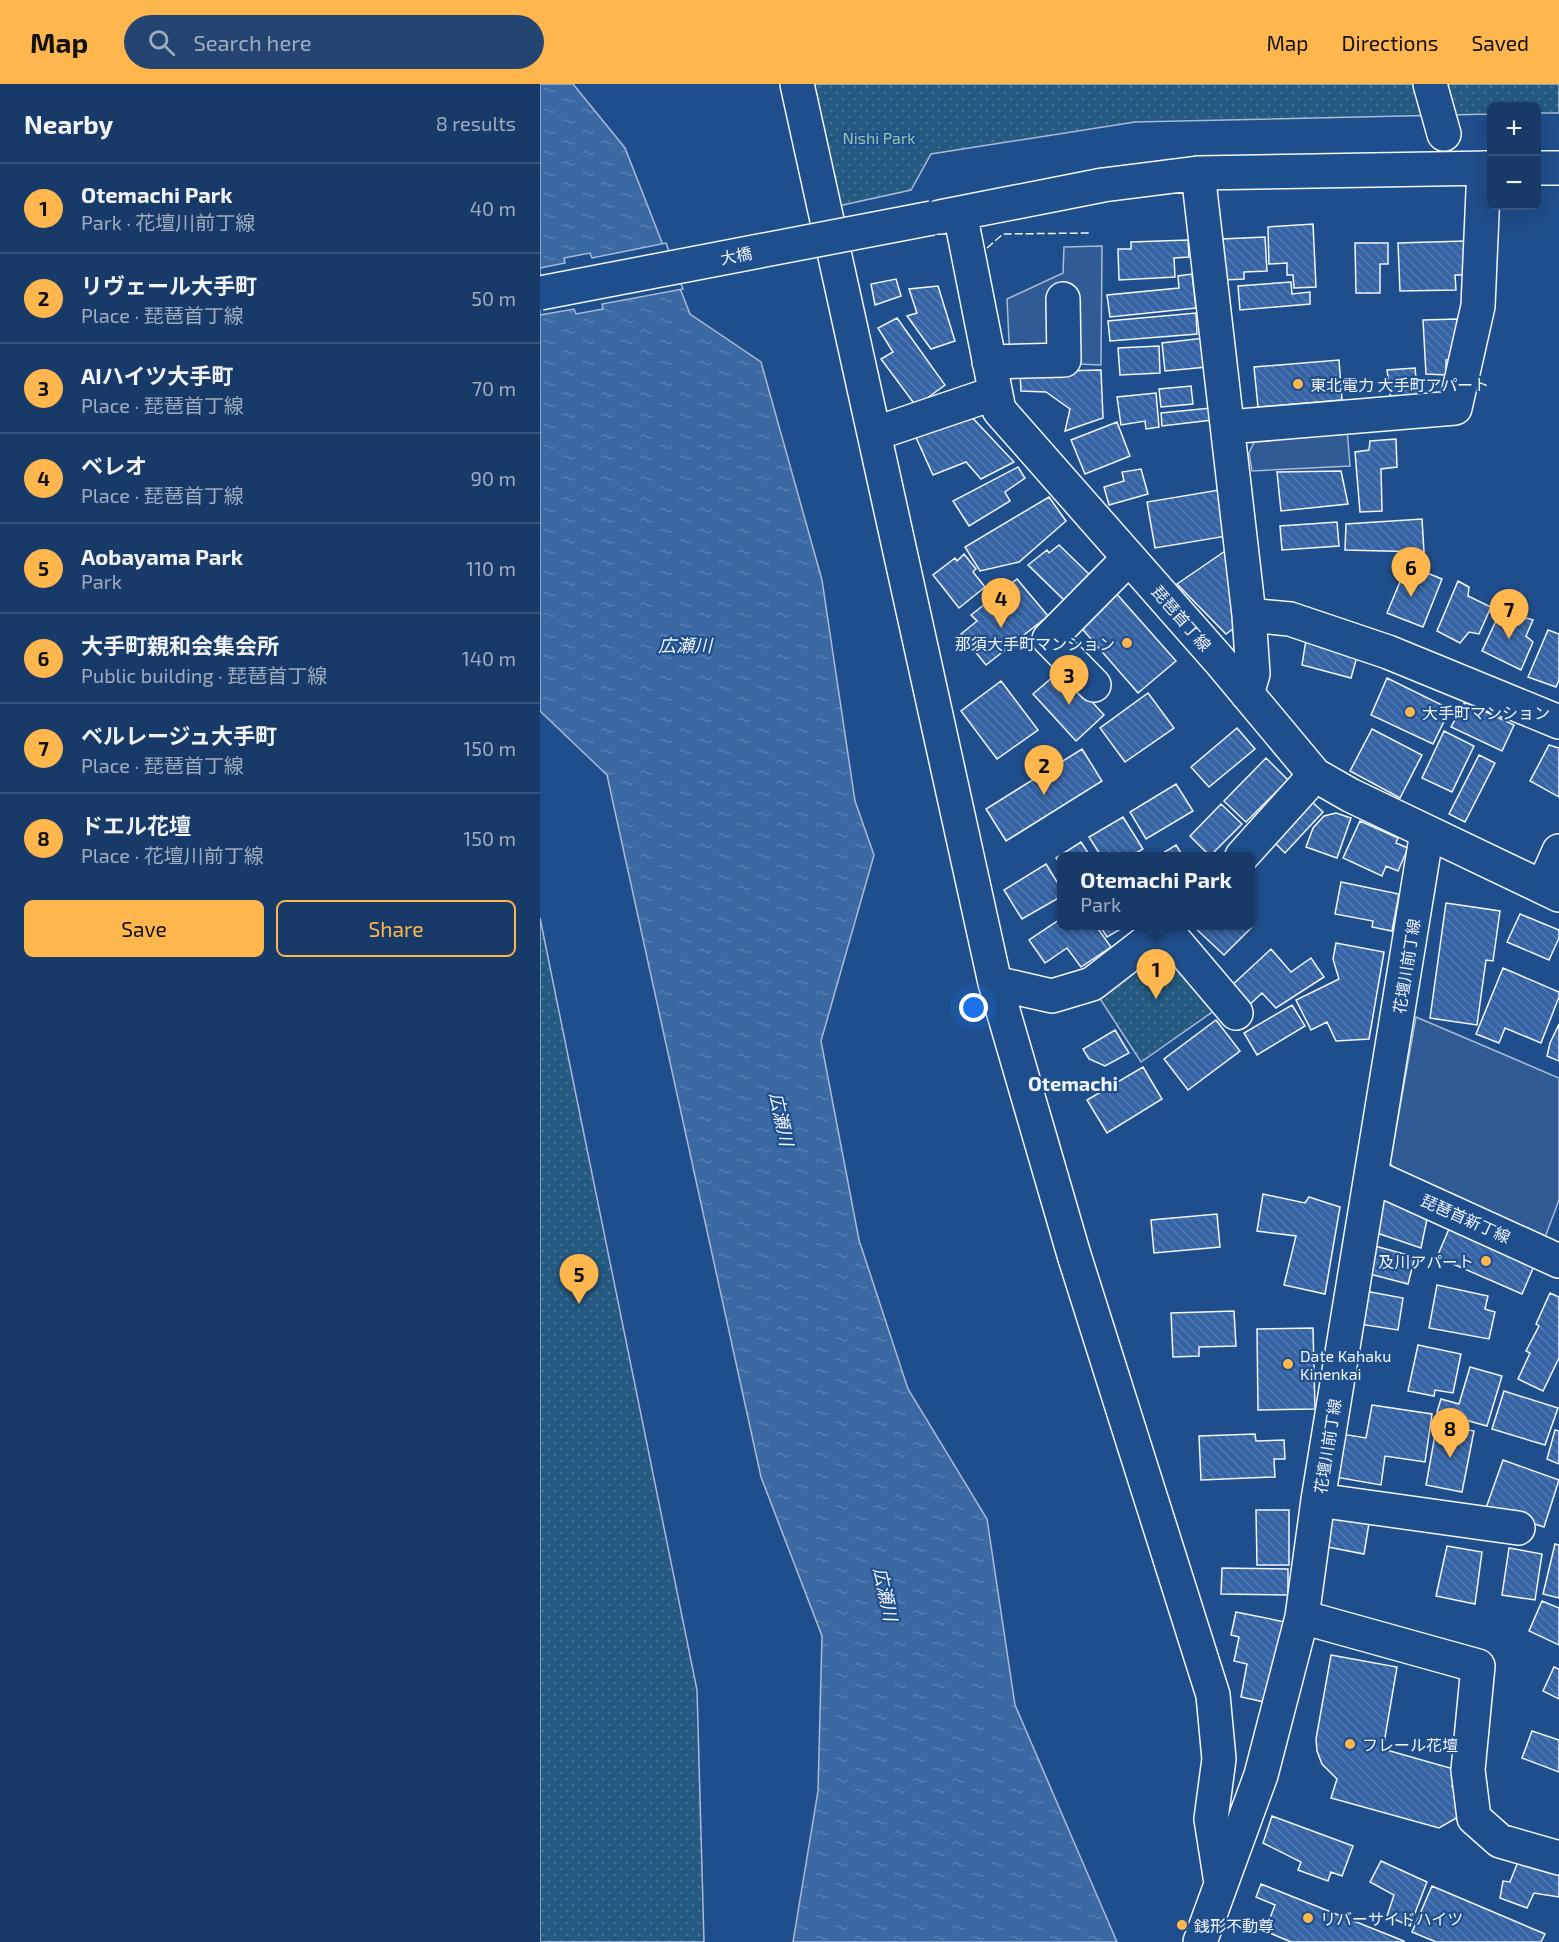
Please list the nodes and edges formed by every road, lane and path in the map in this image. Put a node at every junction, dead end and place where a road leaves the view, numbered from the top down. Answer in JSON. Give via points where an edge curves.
{"nodes":[{"id":1,"x":796,"y":84,"type":"edge"},
{"id":2,"x":1430,"y":84,"type":"edge"},
{"id":3,"x":1444,"y":134,"type":"dead end"},
{"id":4,"x":1487,"y":168,"type":"edge"},
{"id":5,"x":1541,"y":168,"type":"edge"},
{"id":6,"x":1559,"y":168,"type":"edge"},
{"id":7,"x":1198,"y":172,"type":"junction"},
{"id":8,"x":1487,"y":182,"type":"edge"},
{"id":9,"x":946,"y":216,"type":"junction"},
{"id":10,"x":540,"y":293,"type":"edge"},
{"id":11,"x":1063,"y":299,"type":"dead end"},
{"id":12,"x":989,"y":362,"type":"junction"},
{"id":13,"x":995,"y":393,"type":"junction"},
{"id":14,"x":1228,"y":427,"type":"junction"},
{"id":15,"x":874,"y":435,"type":"junction"},
{"id":16,"x":1129,"y":558,"type":"junction"},
{"id":17,"x":1249,"y":615,"type":"junction"},
{"id":18,"x":1094,"y":685,"type":"dead end"},
{"id":19,"x":1247,"y":694,"type":"junction"},
{"id":20,"x":1559,"y":722,"type":"edge"},
{"id":21,"x":1315,"y":774,"type":"junction"},
{"id":22,"x":1427,"y":832,"type":"junction"},
{"id":23,"x":1559,"y":851,"type":"edge"},
{"id":24,"x":1246,"y":852,"type":"edge"},
{"id":25,"x":1551,"y":891,"type":"edge"},
{"id":26,"x":1162,"y":930,"type":"edge"},
{"id":27,"x":1168,"y":930,"type":"edge"},
{"id":28,"x":995,"y":983,"type":"junction"},
{"id":29,"x":1236,"y":1013,"type":"dead end"},
{"id":30,"x":1372,"y":1176,"type":"junction"},
{"id":31,"x":1559,"y":1261,"type":"edge"},
{"id":32,"x":1318,"y":1500,"type":"junction"},
{"id":33,"x":1518,"y":1528,"type":"dead end"},
{"id":34,"x":1302,"y":1617,"type":"junction"},
{"id":35,"x":1559,"y":1858,"type":"edge"},
{"id":36,"x":1221,"y":1883,"type":"junction"},
{"id":37,"x":1200,"y":1942,"type":"edge"}],
"edges":[{"from":1,"to":15,"type":"street"},
{"from":2,"to":3,"type":"street"},
{"from":4,"to":7,"type":"street","name":"大橋"},
{"from":5,"to":6,"type":"street"},
{"from":7,"to":9,"type":"street","name":"大橋","via":[[1103,185]]},
{"from":7,"to":14,"type":"street"},
{"from":8,"to":14,"type":"street","via":[[1478,306],[1455,408]]},
{"from":9,"to":10,"type":"street","name":"大橋","bridge":true},
{"from":9,"to":12,"type":"street","name":"琵琶首丁線"},
{"from":11,"to":12,"type":"street","via":[[1064,360]]},
{"from":12,"to":13,"type":"street","name":"琵琶首丁線"},
{"from":13,"to":15,"type":"street"},
{"from":13,"to":16,"type":"street","name":"琵琶首丁線","via":[[999,410]]},
{"from":14,"to":17,"type":"street"},
{"from":15,"to":28,"type":"street"},
{"from":16,"to":18,"type":"street","via":[[1049,639]]},
{"from":16,"to":19,"type":"street","name":"琵琶首丁線"},
{"from":17,"to":19,"type":"street","via":[[1253,674]]},
{"from":17,"to":20,"type":"street","via":[[1290,619],[1388,652]]},
{"from":19,"to":21,"type":"street","name":"琵琶首丁線"},
{"from":21,"to":22,"type":"street","name":"琵琶首丁線"},
{"from":21,"to":24,"type":"street"},
{"from":22,"to":25,"type":"street","name":"琵琶首丁線"},
{"from":22,"to":30,"type":"street","name":"花壇川前丁線"},
{"from":23,"to":25,"type":"street"},
{"from":26,"to":28,"type":"street","via":[[1092,984],[1052,996]]},
{"from":27,"to":29,"type":"street"},
{"from":28,"to":36,"type":"street","via":[[1074,1255],[1213,1695],[1219,1759],[1211,1819]]},
{"from":30,"to":31,"type":"street","name":"琵琶首新丁線"},
{"from":30,"to":32,"type":"street","name":"花壇川前丁線"},
{"from":32,"to":33,"type":"street"},
{"from":32,"to":34,"type":"street","name":"花壇川前丁線"},
{"from":34,"to":35,"type":"street","via":[[1478,1666],[1468,1770],[1474,1818],[1500,1841]]},
{"from":34,"to":36,"type":"street","name":"花壇川前丁線","via":[[1261,1775]]},
{"from":36,"to":37,"type":"street","name":"花壇川前丁線"}]}
